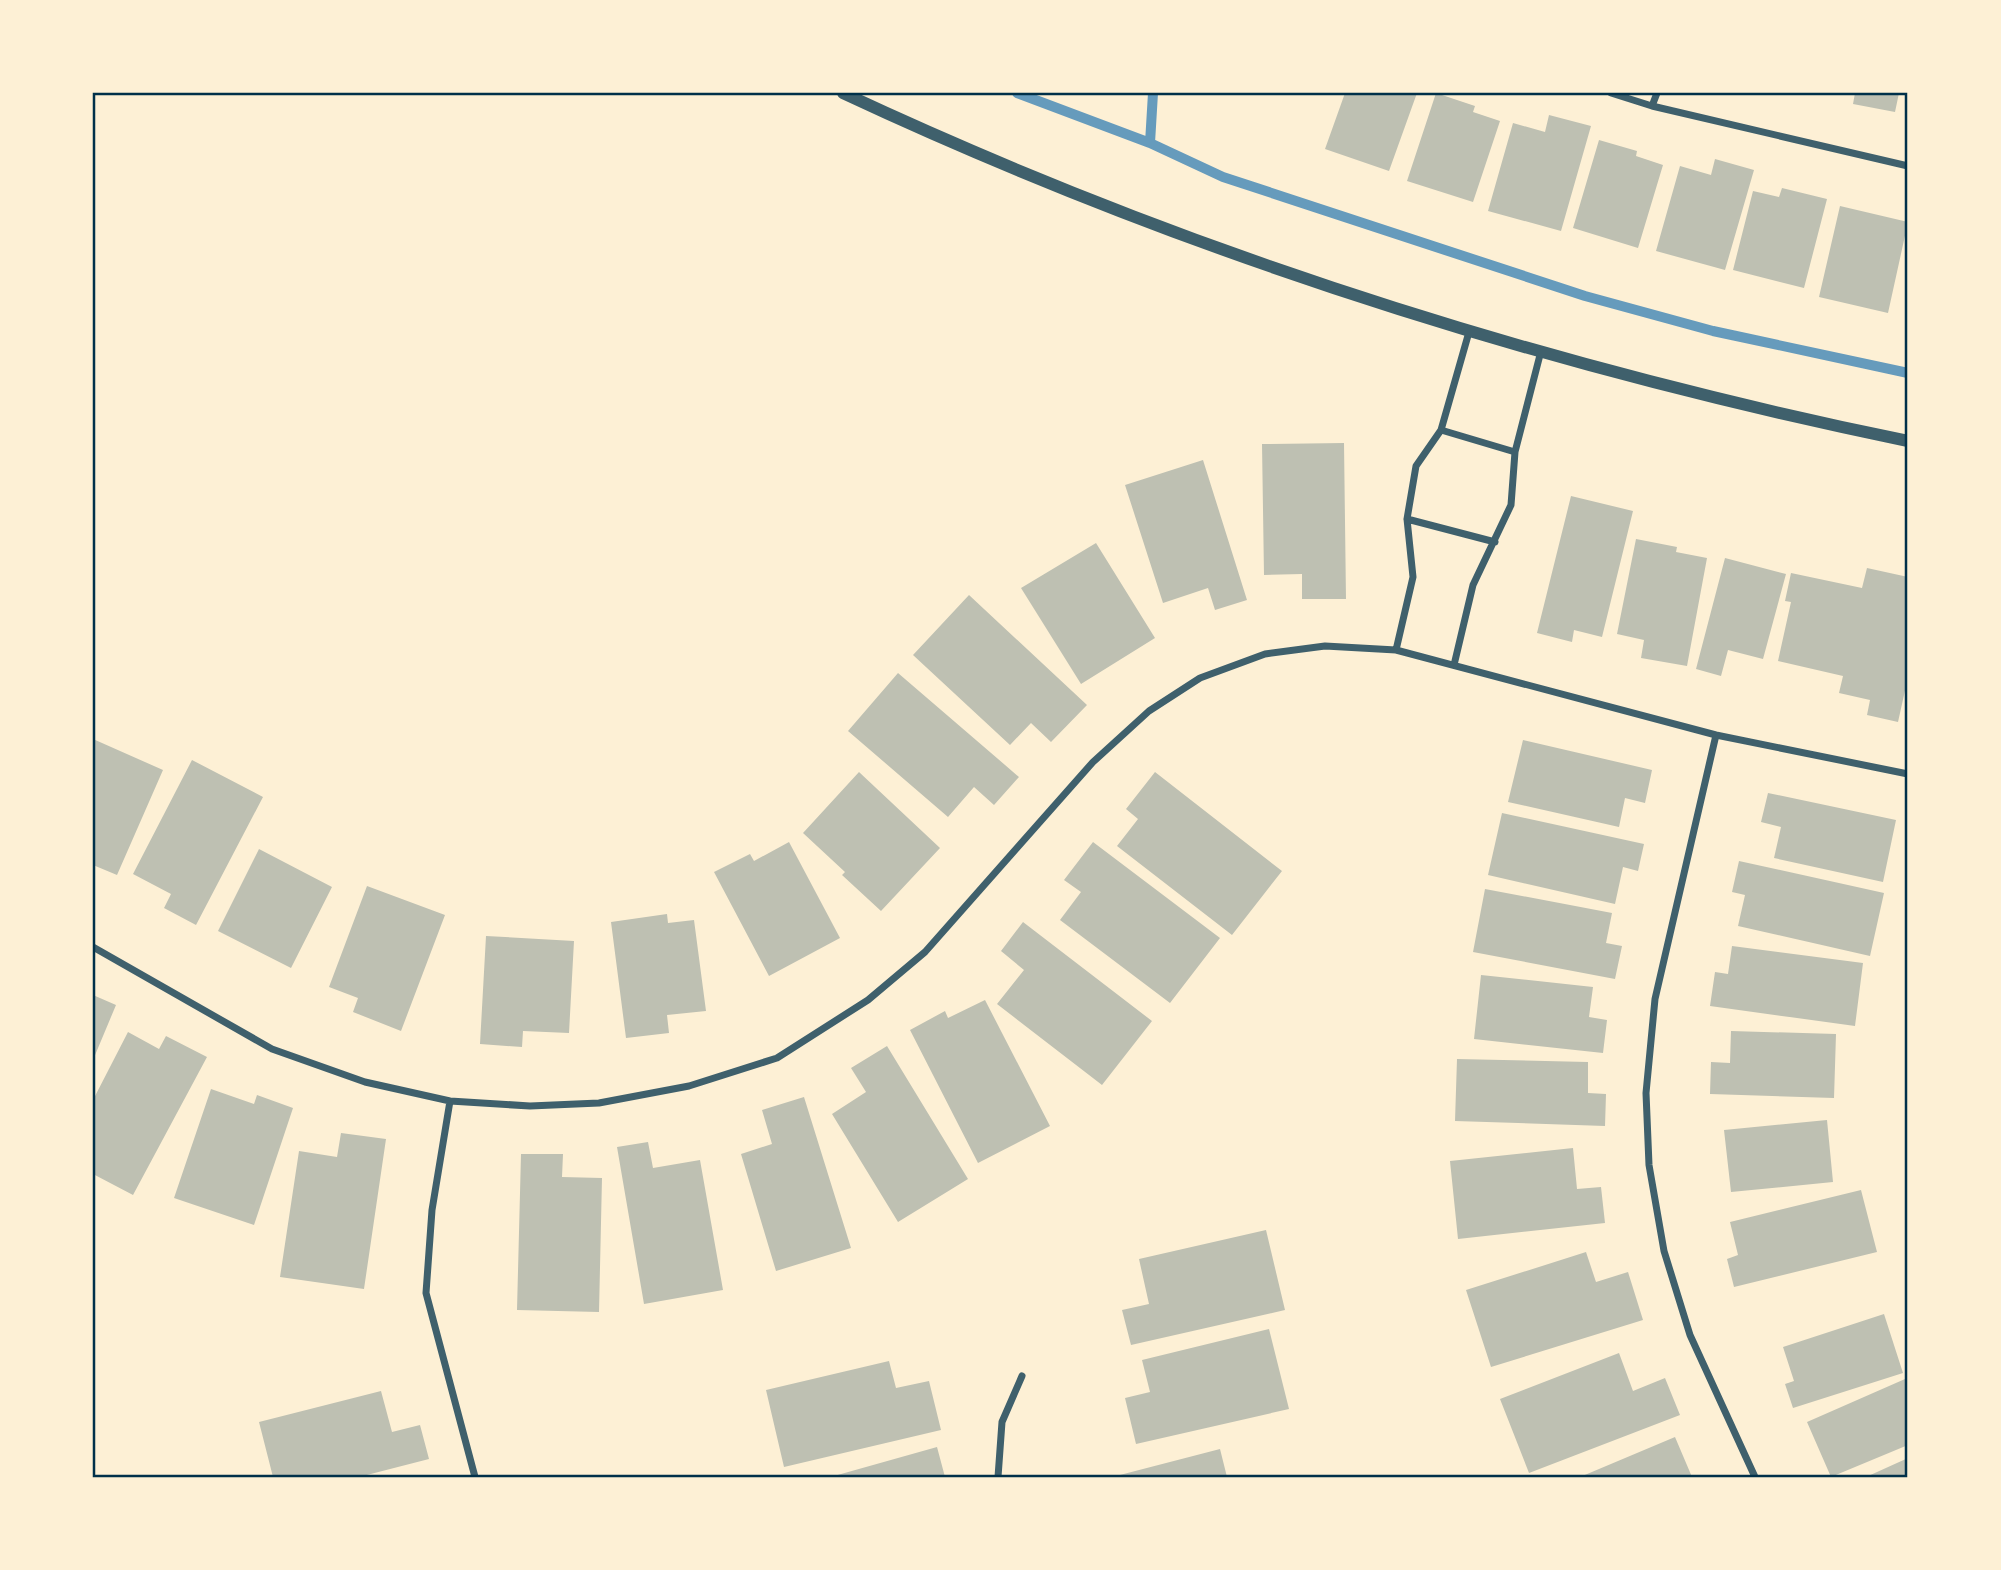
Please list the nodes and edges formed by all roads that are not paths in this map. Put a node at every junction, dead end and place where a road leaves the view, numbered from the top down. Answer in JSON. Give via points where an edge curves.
{"nodes":[{"id":1,"x":843,"y":93,"type":"edge"},
{"id":2,"x":1611,"y":93,"type":"edge"},
{"id":3,"x":1657,"y":93,"type":"edge"},
{"id":4,"x":1652,"y":106,"type":"junction"},
{"id":5,"x":1908,"y":166,"type":"edge"},
{"id":6,"x":1469,"y":331,"type":"junction"},
{"id":7,"x":1541,"y":351,"type":"junction"},
{"id":8,"x":1441,"y":430,"type":"junction"},
{"id":9,"x":1908,"y":441,"type":"edge"},
{"id":10,"x":1516,"y":452,"type":"junction"},
{"id":11,"x":1407,"y":519,"type":"junction"},
{"id":12,"x":1495,"y":542,"type":"junction"},
{"id":13,"x":1396,"y":650,"type":"junction"},
{"id":14,"x":1454,"y":665,"type":"junction"},
{"id":15,"x":1716,"y":734,"type":"junction"},
{"id":16,"x":1908,"y":774,"type":"edge"},
{"id":17,"x":93,"y":947,"type":"edge"},
{"id":18,"x":450,"y":1101,"type":"junction"},
{"id":19,"x":1022,"y":1376,"type":"dead end"},
{"id":20,"x":475,"y":1477,"type":"edge"},
{"id":21,"x":998,"y":1477,"type":"edge"},
{"id":22,"x":1755,"y":1477,"type":"edge"}],
"edges":[{"from":1,"to":6,"type":"street","via":[[1158,224]]},
{"from":2,"to":4,"type":"street"},
{"from":3,"to":4,"type":"street"},
{"from":4,"to":5,"type":"street"},
{"from":6,"to":7,"type":"street"},
{"from":6,"to":8,"type":"street"},
{"from":7,"to":9,"type":"street"},
{"from":7,"to":10,"type":"street"},
{"from":8,"to":10,"type":"street"},
{"from":8,"to":11,"type":"street","via":[[1416,466]]},
{"from":10,"to":12,"type":"street","via":[[1511,505]]},
{"from":11,"to":12,"type":"street"},
{"from":11,"to":13,"type":"street","via":[[1413,577]]},
{"from":12,"to":14,"type":"street","via":[[1473,585]]},
{"from":13,"to":14,"type":"street"},
{"from":13,"to":18,"type":"street","via":[[1325,646],[1265,654],[1200,678],[1149,711],[1093,762],[925,952],[868,1000],[777,1058],[689,1086],[598,1103],[530,1106]]},
{"from":14,"to":15,"type":"street"},
{"from":15,"to":16,"type":"street"},
{"from":15,"to":22,"type":"street","via":[[1655,999],[1646,1093],[1649,1165],[1664,1251],[1690,1335]]},
{"from":17,"to":18,"type":"street","via":[[272,1049],[365,1082]]},
{"from":18,"to":20,"type":"street","via":[[432,1210],[426,1293]]},
{"from":19,"to":21,"type":"street","via":[[1002,1422]]}]}
